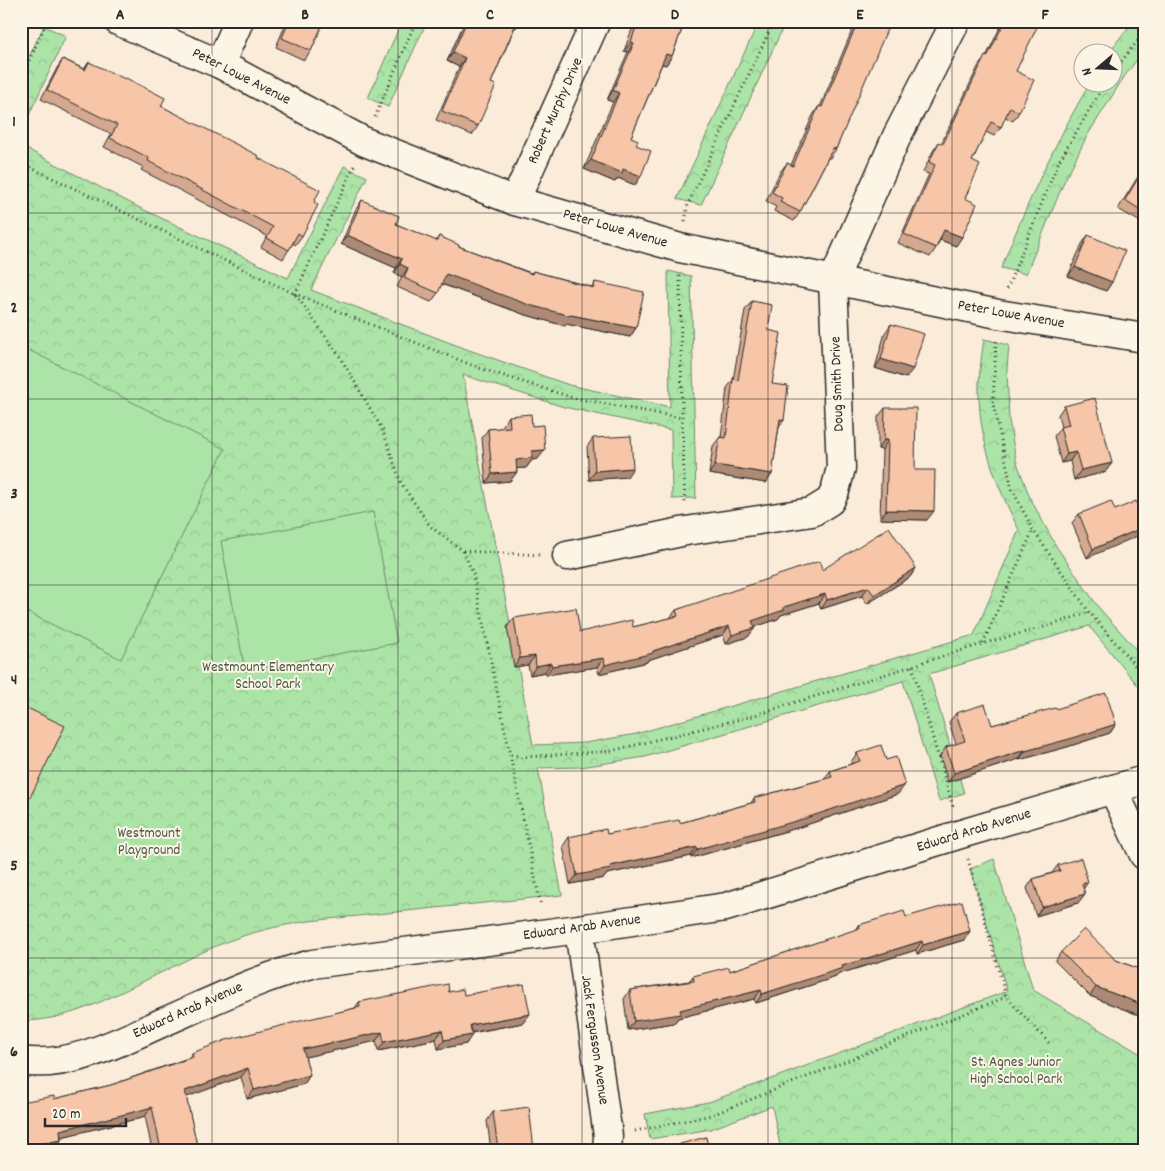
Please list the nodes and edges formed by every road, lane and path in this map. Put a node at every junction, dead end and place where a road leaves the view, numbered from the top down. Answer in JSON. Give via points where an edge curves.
{"nodes":[{"id":1,"x":47,"y":21,"type":"edge"},
{"id":2,"x":118,"y":21,"type":"edge"},
{"id":3,"x":239,"y":21,"type":"edge"},
{"id":4,"x":596,"y":21,"type":"edge"},
{"id":5,"x":774,"y":21,"type":"edge"},
{"id":6,"x":956,"y":21,"type":"edge"},
{"id":7,"x":1144,"y":33,"type":"edge"},
{"id":8,"x":1122,"y":60,"type":"edge"},
{"id":9,"x":220,"y":64,"type":"junction"},
{"id":10,"x":21,"y":79,"type":"edge"},
{"id":11,"x":1100,"y":92,"type":"edge"},
{"id":12,"x":21,"y":164,"type":"edge"},
{"id":13,"x":516,"y":201,"type":"junction"},
{"id":14,"x":680,"y":248,"type":"junction"},
{"id":15,"x":834,"y":281,"type":"junction"},
{"id":16,"x":295,"y":294,"type":"junction"},
{"id":17,"x":998,"y":314,"type":"junction"},
{"id":18,"x":1144,"y":338,"type":"edge"},
{"id":19,"x":682,"y":418,"type":"junction"},
{"id":20,"x":1033,"y":530,"type":"junction"},
{"id":21,"x":686,"y":531,"type":"junction"},
{"id":22,"x":463,"y":551,"type":"junction"},
{"id":23,"x":566,"y":556,"type":"joint"},
{"id":24,"x":1089,"y":612,"type":"junction"},
{"id":25,"x":982,"y":644,"type":"junction"},
{"id":26,"x":1144,"y":676,"type":"edge"},
{"id":27,"x":511,"y":755,"type":"junction"},
{"id":28,"x":1144,"y":780,"type":"edge"},
{"id":29,"x":1113,"y":789,"type":"junction"},
{"id":30,"x":1144,"y":855,"type":"edge"},
{"id":31,"x":579,"y":929,"type":"junction"},
{"id":32,"x":547,"y":933,"type":"junction"},
{"id":33,"x":1006,"y":997,"type":"dead end"},
{"id":34,"x":21,"y":1061,"type":"edge"},
{"id":35,"x":607,"y":1143,"type":"edge"}],
"edges":[{"from":1,"to":10,"type":"path"},
{"from":2,"to":9,"type":"street","name":"Peter Lowe Avenue"},
{"from":3,"to":9,"type":"street"},
{"from":4,"to":13,"type":"street","name":"Robert Murphy Drive"},
{"from":5,"to":14,"type":"path","via":[[688,204]]},
{"from":6,"to":15,"type":"street","name":"Doug Smith Drive","via":[[897,136]]},
{"from":7,"to":8,"type":"path"},
{"from":9,"to":13,"type":"street","name":"Peter Lowe Avenue","via":[[365,142]]},
{"from":11,"to":17,"type":"path","via":[[1058,163]]},
{"from":12,"to":16,"type":"path"},
{"from":13,"to":14,"type":"street","name":"Peter Lowe Avenue"},
{"from":14,"to":15,"type":"street","name":"Peter Lowe Avenue"},
{"from":14,"to":19,"type":"path"},
{"from":15,"to":17,"type":"street","name":"Peter Lowe Avenue"},
{"from":15,"to":21,"type":"street","name":"Doug Smith Drive","via":[[841,468],[830,501],[812,512]]},
{"from":16,"to":19,"type":"path","via":[[479,368],[574,398]]},
{"from":16,"to":22,"type":"path","via":[[339,355],[382,429],[400,483],[430,526]]},
{"from":17,"to":18,"type":"street","name":"Peter Lowe Avenue"},
{"from":17,"to":20,"type":"path","via":[[993,404],[1012,490]]},
{"from":19,"to":21,"type":"path"},
{"from":20,"to":24,"type":"path"},
{"from":20,"to":25,"type":"path"},
{"from":21,"to":23,"type":"street","name":"Doug Smith Drive"},
{"from":22,"to":23,"type":"path"},
{"from":22,"to":27,"type":"path","via":[[473,572]]},
{"from":24,"to":25,"type":"path"},
{"from":24,"to":26,"type":"path"},
{"from":25,"to":27,"type":"path","via":[[749,716],[611,751],[525,757]]},
{"from":27,"to":32,"type":"path"},
{"from":28,"to":29,"type":"street","name":"Edward Arab Avenue"},
{"from":29,"to":30,"type":"street"},
{"from":29,"to":31,"type":"street","name":"Edward Arab Avenue","via":[[726,908]]},
{"from":31,"to":32,"type":"street","name":"Edward Arab Avenue"},
{"from":31,"to":35,"type":"street","name":"Jack Fergusson Avenue"},
{"from":32,"to":34,"type":"street","name":"Edward Arab Avenue","via":[[312,964],[247,985],[101,1049],[69,1059]]},
{"from":33,"to":35,"type":"path","via":[[712,1115]]}]}
